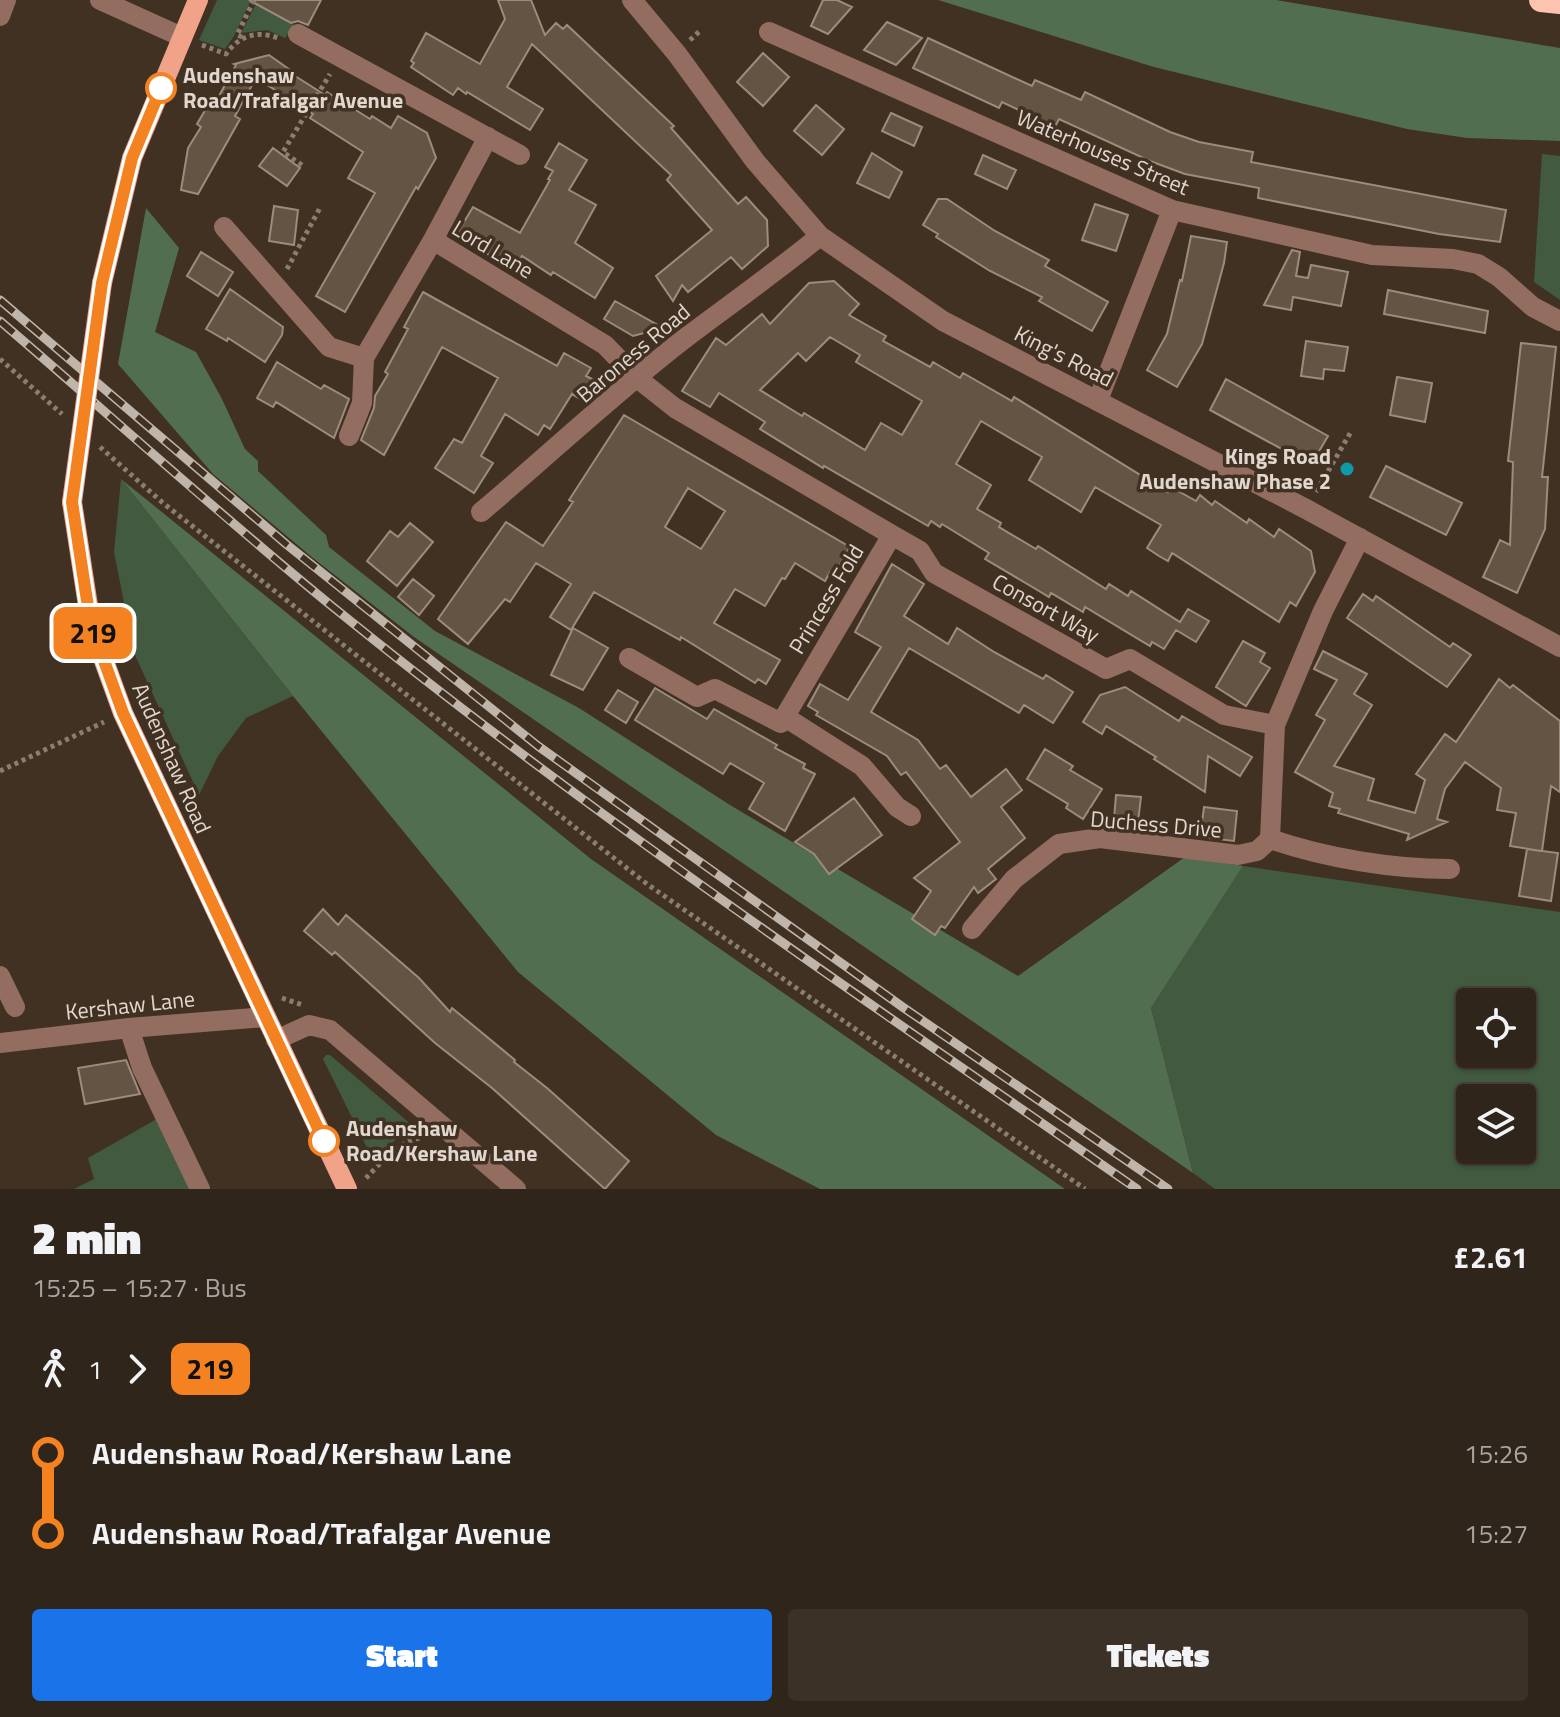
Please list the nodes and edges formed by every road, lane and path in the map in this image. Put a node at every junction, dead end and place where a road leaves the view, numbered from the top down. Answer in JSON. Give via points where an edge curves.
{"nodes":[{"id":1,"x":6,"y":0,"type":"edge"},
{"id":2,"x":100,"y":0,"type":"edge"},
{"id":3,"x":198,"y":0,"type":"edge"},
{"id":4,"x":254,"y":0,"type":"edge"},
{"id":5,"x":632,"y":0,"type":"edge"},
{"id":6,"x":1541,"y":0,"type":"edge"},
{"id":7,"x":1560,"y":2,"type":"edge"},
{"id":8,"x":0,"y":16,"type":"edge"},
{"id":9,"x":769,"y":32,"type":"dead end"},
{"id":10,"x":182,"y":37,"type":"junction"},
{"id":11,"x":242,"y":37,"type":"junction"},
{"id":12,"x":290,"y":37,"type":"joint"},
{"id":13,"x":341,"y":56,"type":"junction"},
{"id":14,"x":488,"y":137,"type":"junction"},
{"id":15,"x":520,"y":155,"type":"dead end"},
{"id":16,"x":302,"y":165,"type":"dead end"},
{"id":17,"x":321,"y":206,"type":"dead end"},
{"id":18,"x":1172,"y":210,"type":"junction"},
{"id":19,"x":224,"y":227,"type":"dead end"},
{"id":20,"x":820,"y":236,"type":"junction"},
{"id":21,"x":433,"y":240,"type":"junction"},
{"id":22,"x":276,"y":287,"type":"junction"},
{"id":23,"x":1560,"y":321,"type":"edge"},
{"id":24,"x":364,"y":358,"type":"junction"},
{"id":25,"x":0,"y":359,"type":"edge"},
{"id":26,"x":637,"y":378,"type":"junction"},
{"id":27,"x":1098,"y":400,"type":"junction"},
{"id":28,"x":70,"y":421,"type":"dead end"},
{"id":29,"x":1352,"y":430,"type":"dead end"},
{"id":30,"x":349,"y":436,"type":"dead end"},
{"id":31,"x":93,"y":442,"type":"dead end"},
{"id":32,"x":1306,"y":509,"type":"junction"},
{"id":33,"x":481,"y":512,"type":"dead end"},
{"id":34,"x":892,"y":535,"type":"junction"},
{"id":35,"x":1360,"y":538,"type":"junction"},
{"id":36,"x":1557,"y":637,"type":"edge"},
{"id":37,"x":629,"y":658,"type":"dead end"},
{"id":38,"x":123,"y":713,"type":"junction"},
{"id":39,"x":783,"y":720,"type":"junction"},
{"id":40,"x":1275,"y":725,"type":"junction"},
{"id":41,"x":0,"y":771,"type":"edge"},
{"id":42,"x":911,"y":816,"type":"dead end"},
{"id":43,"x":1270,"y":839,"type":"junction"},
{"id":44,"x":1450,"y":869,"type":"dead end"},
{"id":45,"x":972,"y":929,"type":"dead end"},
{"id":46,"x":0,"y":976,"type":"edge"},
{"id":47,"x":15,"y":1007,"type":"dead end"},
{"id":48,"x":265,"y":1017,"type":"junction"},
{"id":49,"x":129,"y":1028,"type":"junction"},
{"id":50,"x":276,"y":1040,"type":"junction"},
{"id":51,"x":0,"y":1043,"type":"edge"},
{"id":52,"x":425,"y":1138,"type":"dead end"},
{"id":53,"x":356,"y":1184,"type":"edge"},
{"id":54,"x":200,"y":1189,"type":"edge"},
{"id":55,"x":516,"y":1189,"type":"edge"},
{"id":56,"x":1085,"y":1189,"type":"edge"}],
"edges":[{"from":1,"to":8,"type":"street"},
{"from":2,"to":10,"type":"street"},
{"from":3,"to":10,"type":"main road","name":"Audenshaw Road"},
{"from":4,"to":11,"type":"path","via":[[237,35]]},
{"from":5,"to":20,"type":"street","name":"King's Road","via":[[755,161]]},
{"from":6,"to":7,"type":"highway"},
{"from":9,"to":18,"type":"street","name":"Waterhouses Street"},
{"from":10,"to":11,"type":"path","via":[[226,54]]},
{"from":10,"to":38,"type":"main road","name":"Audenshaw Road","bridge":true,"via":[[132,158],[102,283],[72,502],[91,625]]},
{"from":11,"to":12,"type":"path"},
{"from":12,"to":13,"type":"street"},
{"from":13,"to":14,"type":"street"},
{"from":13,"to":16,"type":"path","via":[[283,152]]},
{"from":14,"to":15,"type":"street"},
{"from":14,"to":21,"type":"street"},
{"from":17,"to":22,"type":"path"},
{"from":18,"to":23,"type":"street","name":"Waterhouses Street","via":[[1372,255],[1478,264]]},
{"from":18,"to":27,"type":"street"},
{"from":19,"to":22,"type":"street"},
{"from":20,"to":26,"type":"street","name":"Baroness Road"},
{"from":20,"to":27,"type":"street","name":"King's Road","via":[[943,321]]},
{"from":21,"to":24,"type":"street","name":"Lord Lane"},
{"from":21,"to":26,"type":"street","name":"Lord Lane","via":[[605,345]]},
{"from":22,"to":24,"type":"street","via":[[329,347]]},
{"from":24,"to":30,"type":"street","name":"Lord Lane","via":[[362,403]]},
{"from":25,"to":28,"type":"path"},
{"from":26,"to":33,"type":"street","name":"Baroness Road"},
{"from":26,"to":34,"type":"street","name":"Princess Fold","via":[[675,408]]},
{"from":27,"to":32,"type":"street","name":"King's Road"},
{"from":29,"to":32,"type":"path"},
{"from":31,"to":56,"type":"path","via":[[163,503],[647,884]]},
{"from":32,"to":35,"type":"street","name":"King's Road"},
{"from":34,"to":39,"type":"street","name":"Princess Fold"},
{"from":34,"to":40,"type":"street","name":"Consort Way","via":[[920,551],[934,573],[1106,669],[1130,659],[1224,715]]},
{"from":35,"to":36,"type":"street","name":"King's Road"},
{"from":35,"to":40,"type":"street"},
{"from":37,"to":39,"type":"street","via":[[697,697],[715,689]]},
{"from":38,"to":41,"type":"path"},
{"from":38,"to":48,"type":"main road","name":"Audenshaw Road"},
{"from":39,"to":42,"type":"street","via":[[862,766]]},
{"from":40,"to":43,"type":"street"},
{"from":43,"to":44,"type":"street","via":[[1304,851]]},
{"from":43,"to":45,"type":"street","name":"Duchess Drive","via":[[1257,851],[1238,855],[1100,838],[1059,844],[1014,879]]},
{"from":46,"to":47,"type":"street"},
{"from":48,"to":49,"type":"street","name":"Kershaw Lane"},
{"from":48,"to":50,"type":"main road","name":"Audenshaw Road"},
{"from":49,"to":51,"type":"street","name":"Kershaw Lane"},
{"from":49,"to":54,"type":"street","via":[[142,1068]]},
{"from":50,"to":53,"type":"main road","name":"Audenshaw Road"},
{"from":50,"to":55,"type":"street","via":[[309,1025],[330,1030]]},
{"from":52,"to":53,"type":"path","via":[[413,1139]]}]}
